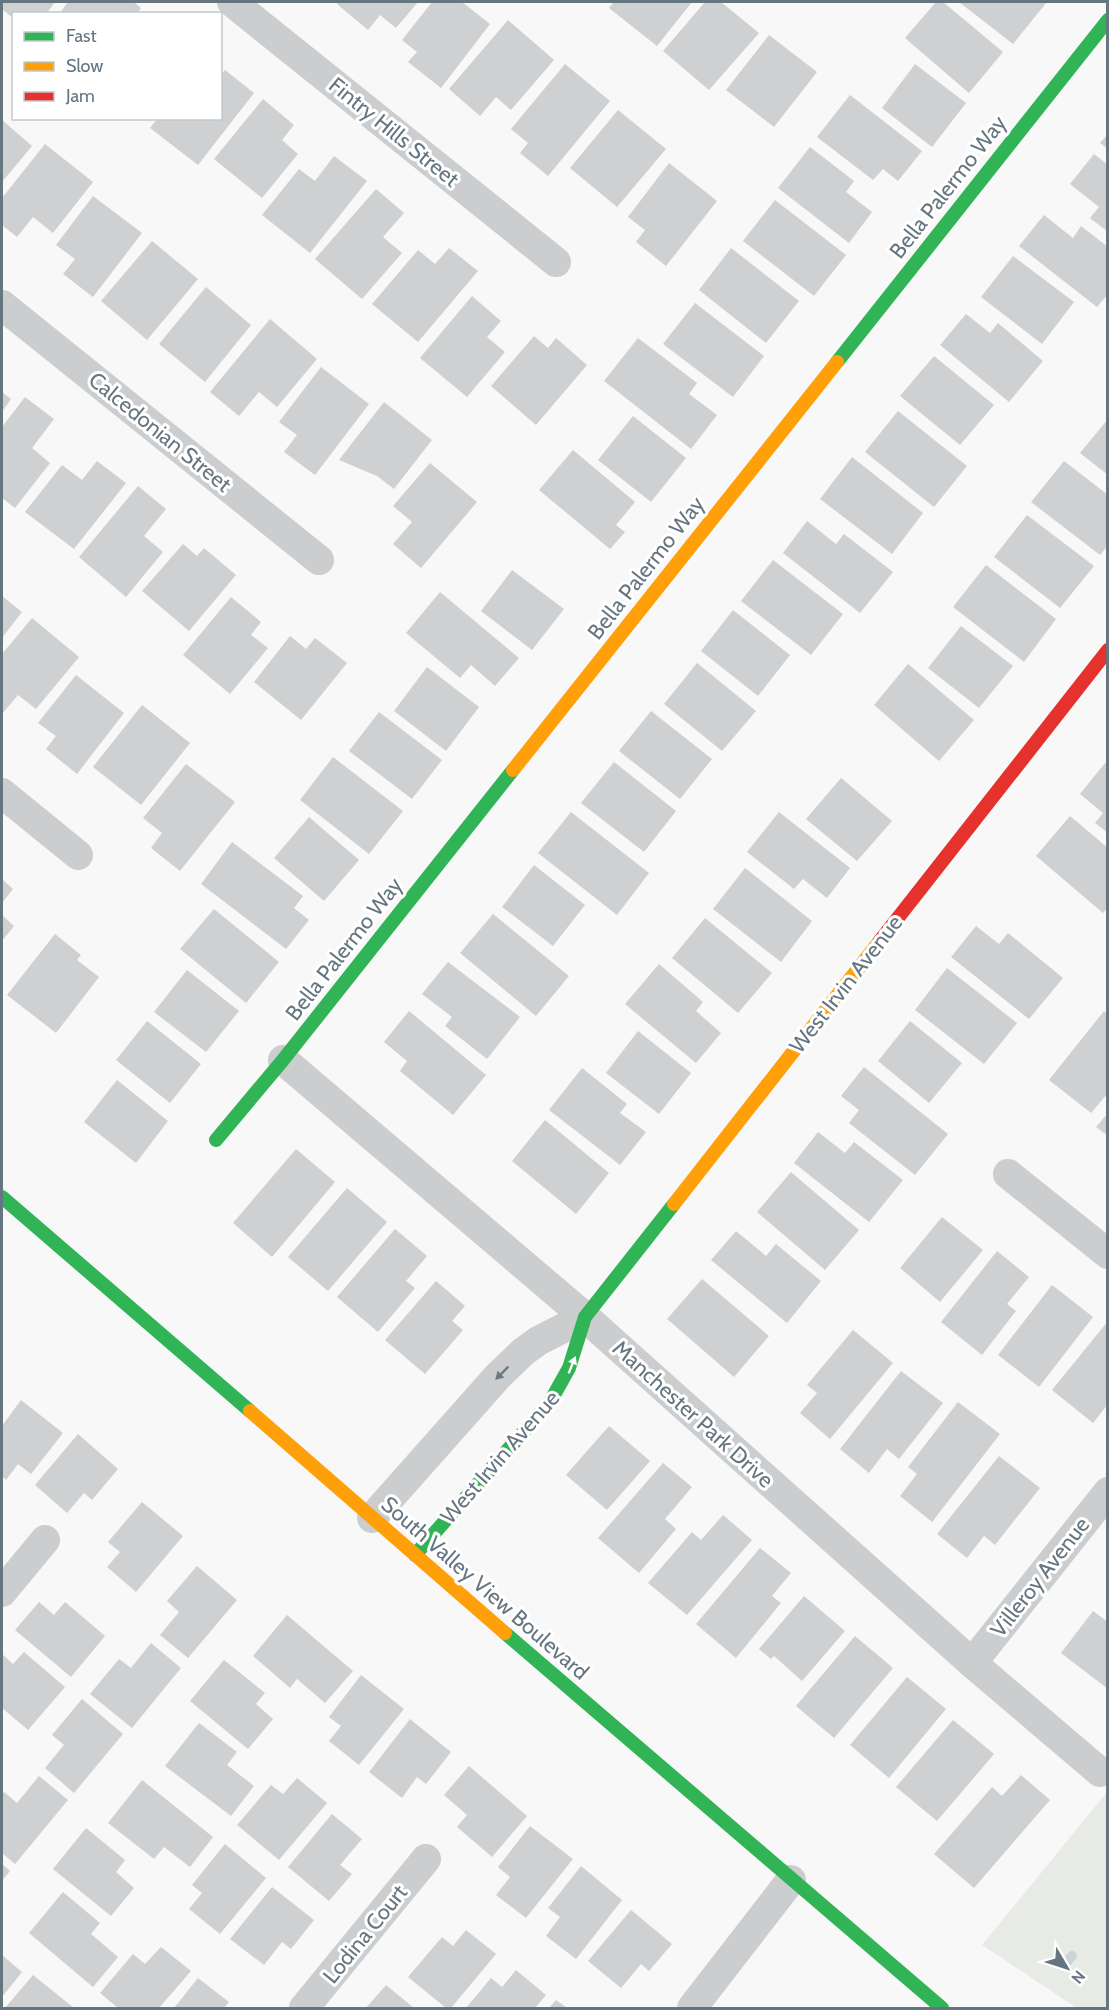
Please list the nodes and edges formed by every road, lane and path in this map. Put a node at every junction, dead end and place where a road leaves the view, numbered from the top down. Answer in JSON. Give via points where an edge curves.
{"nodes":[{"id":1,"x":232,"y":2,"type":"edge"},
{"id":2,"x":1107,"y":20,"type":"edge"},
{"id":3,"x":556,"y":262,"type":"dead end"},
{"id":4,"x":2,"y":305,"type":"edge"},
{"id":5,"x":319,"y":560,"type":"dead end"},
{"id":6,"x":1107,"y":650,"type":"edge"},
{"id":7,"x":2,"y":793,"type":"edge"},
{"id":8,"x":78,"y":855,"type":"dead end"},
{"id":9,"x":283,"y":1060,"type":"junction"},
{"id":10,"x":216,"y":1140,"type":"dead end"},
{"id":11,"x":1008,"y":1174,"type":"dead end"},
{"id":12,"x":2,"y":1197,"type":"edge"},
{"id":13,"x":1107,"y":1254,"type":"edge"},
{"id":14,"x":585,"y":1317,"type":"junction"},
{"id":15,"x":1107,"y":1492,"type":"edge"},
{"id":16,"x":372,"y":1518,"type":"junction"},
{"id":17,"x":45,"y":1540,"type":"dead end"},
{"id":18,"x":415,"y":1555,"type":"junction"},
{"id":19,"x":2,"y":1593,"type":"edge"},
{"id":20,"x":972,"y":1663,"type":"junction"},
{"id":21,"x":1100,"y":1772,"type":"dead end"},
{"id":22,"x":426,"y":1858,"type":"dead end"},
{"id":23,"x":791,"y":1880,"type":"junction"},
{"id":24,"x":304,"y":2008,"type":"edge"},
{"id":25,"x":692,"y":2008,"type":"edge"},
{"id":26,"x":942,"y":2008,"type":"edge"}],
"edges":[{"from":1,"to":3,"type":"street","name":"Fintry Hills Street"},
{"from":2,"to":9,"type":"street","name":"Bella Palermo Way"},
{"from":4,"to":5,"type":"street","name":"Calcedonian Street"},
{"from":6,"to":14,"type":"street","name":"West Irvin Avenue"},
{"from":7,"to":8,"type":"street"},
{"from":9,"to":10,"type":"street","name":"Bella Palermo Way"},
{"from":9,"to":14,"type":"street","name":"Manchester Park Drive"},
{"from":11,"to":13,"type":"street"},
{"from":12,"to":16,"type":"street","name":"South Valley View Boulevard"},
{"from":14,"to":16,"type":"street","name":"West Irvin Avenue","one_way":true,"via":[[523,1352]]},
{"from":18,"to":14,"type":"street","name":"West Irvin Avenue","one_way":true,"via":[[554,1397],[575,1358]]},
{"from":14,"to":20,"type":"street","name":"Manchester Park Drive"},
{"from":15,"to":20,"type":"street","name":"Villeroy Avenue"},
{"from":16,"to":18,"type":"street","name":"South Valley View Boulevard"},
{"from":17,"to":19,"type":"street"},
{"from":18,"to":23,"type":"street","name":"South Valley View Boulevard"},
{"from":20,"to":21,"type":"street","name":"Manchester Park Drive"},
{"from":22,"to":24,"type":"street","name":"Lodina Court"},
{"from":23,"to":25,"type":"street"},
{"from":23,"to":26,"type":"street","name":"South Valley View Boulevard"}]}
